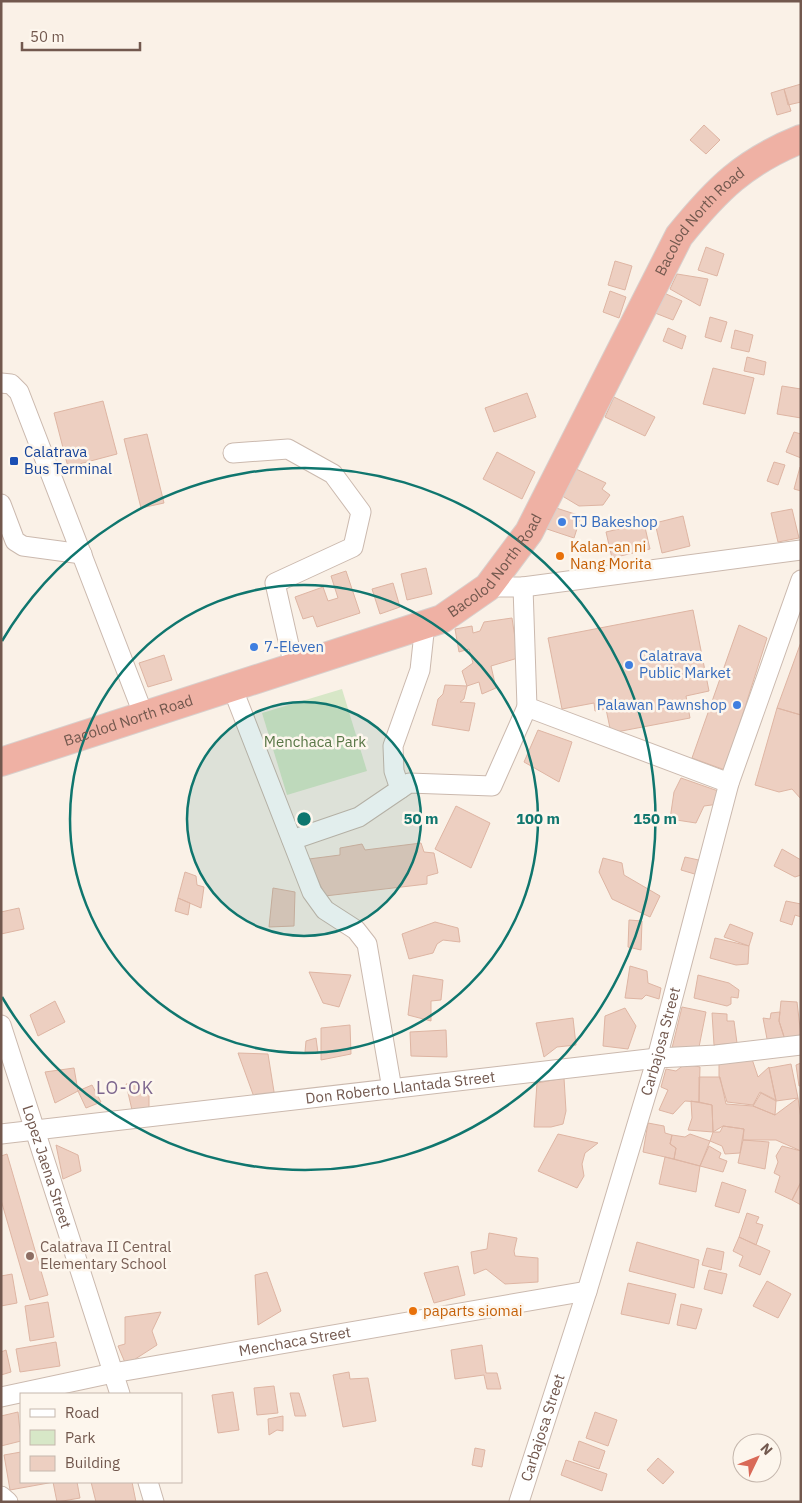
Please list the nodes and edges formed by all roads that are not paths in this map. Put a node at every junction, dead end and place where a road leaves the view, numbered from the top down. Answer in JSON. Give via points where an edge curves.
{"nodes":[{"id":1,"x":800,"y":141,"type":"edge"},
{"id":2,"x":1,"y":384,"type":"edge"},
{"id":3,"x":233,"y":453,"type":"dead end"},
{"id":4,"x":1,"y":504,"type":"edge"},
{"id":5,"x":801,"y":550,"type":"edge"},
{"id":6,"x":82,"y":554,"type":"junction"},
{"id":7,"x":801,"y":580,"type":"edge"},
{"id":8,"x":488,"y":587,"type":"junction"},
{"id":9,"x":523,"y":587,"type":"junction"},
{"id":10,"x":425,"y":624,"type":"junction"},
{"id":11,"x":294,"y":667,"type":"junction"},
{"id":12,"x":232,"y":687,"type":"junction"},
{"id":13,"x":527,"y":707,"type":"junction"},
{"id":14,"x":144,"y":716,"type":"junction"},
{"id":15,"x":1,"y":762,"type":"edge"},
{"id":16,"x":729,"y":783,"type":"junction"},
{"id":17,"x":400,"y":789,"type":"junction"},
{"id":18,"x":292,"y":840,"type":"junction"},
{"id":19,"x":1,"y":1025,"type":"edge"},
{"id":20,"x":801,"y":1045,"type":"edge"},
{"id":21,"x":657,"y":1058,"type":"junction"},
{"id":22,"x":392,"y":1089,"type":"junction"},
{"id":23,"x":35,"y":1131,"type":"junction"},
{"id":24,"x":1,"y":1134,"type":"edge"},
{"id":25,"x":587,"y":1291,"type":"junction"},
{"id":26,"x":113,"y":1373,"type":"junction"},
{"id":27,"x":120,"y":1393,"type":"edge"},
{"id":28,"x":1,"y":1397,"type":"edge"},
{"id":29,"x":148,"y":1483,"type":"edge"},
{"id":30,"x":1,"y":1496,"type":"edge"},
{"id":31,"x":8,"y":1502,"type":"edge"},
{"id":32,"x":154,"y":1502,"type":"edge"},
{"id":33,"x":519,"y":1502,"type":"edge"}],
"edges":[{"from":1,"to":8,"type":"highway","name":"Bacolod North Road","via":[[753,162],[710,198],[678,236],[529,532]]},
{"from":2,"to":6,"type":"street","via":[[11,384],[20,392]]},
{"from":3,"to":11,"type":"street","via":[[288,449],[334,474],[361,512],[354,547],[274,583]]},
{"from":4,"to":6,"type":"street","via":[[15,541],[24,546]]},
{"from":5,"to":9,"type":"street"},
{"from":6,"to":14,"type":"street"},
{"from":7,"to":16,"type":"street","name":"Carbajosa Street"},
{"from":8,"to":9,"type":"street"},
{"from":8,"to":10,"type":"highway","name":"Bacolod North Road","via":[[442,619]]},
{"from":9,"to":13,"type":"street"},
{"from":10,"to":11,"type":"highway","name":"Bacolod North Road"},
{"from":10,"to":17,"type":"street","via":[[420,670],[393,746],[394,771]]},
{"from":11,"to":12,"type":"highway","name":"Bacolod North Road"},
{"from":12,"to":14,"type":"highway","name":"Bacolod North Road"},
{"from":12,"to":18,"type":"street"},
{"from":13,"to":16,"type":"street"},
{"from":13,"to":17,"type":"street","via":[[492,786],[409,783]]},
{"from":14,"to":15,"type":"highway","name":"Bacolod North Road"},
{"from":16,"to":21,"type":"street","name":"Carbajosa Street"},
{"from":17,"to":18,"type":"street","via":[[359,817]]},
{"from":18,"to":22,"type":"street","via":[[312,892],[325,910],[356,930],[367,944]]},
{"from":19,"to":23,"type":"street","name":"Lopez Jaena Street"},
{"from":20,"to":21,"type":"street","name":"Don Roberto Llantada Street"},
{"from":21,"to":22,"type":"street","name":"Don Roberto Llantada Street"},
{"from":21,"to":25,"type":"street","name":"Carbajosa Street"},
{"from":22,"to":23,"type":"street","name":"Don Roberto Llantada Street"},
{"from":23,"to":24,"type":"street","name":"Don Roberto Llantada Street"},
{"from":23,"to":26,"type":"street","name":"Lopez Jaena Street"},
{"from":25,"to":26,"type":"street","name":"Menchaca Street"},
{"from":25,"to":33,"type":"street","name":"Carbajosa Street"},
{"from":26,"to":27,"type":"street","name":"Lopez Jaena Street"},
{"from":26,"to":28,"type":"street","name":"Menchaca Street"},
{"from":29,"to":32,"type":"street"},
{"from":30,"to":31,"type":"street"}]}
